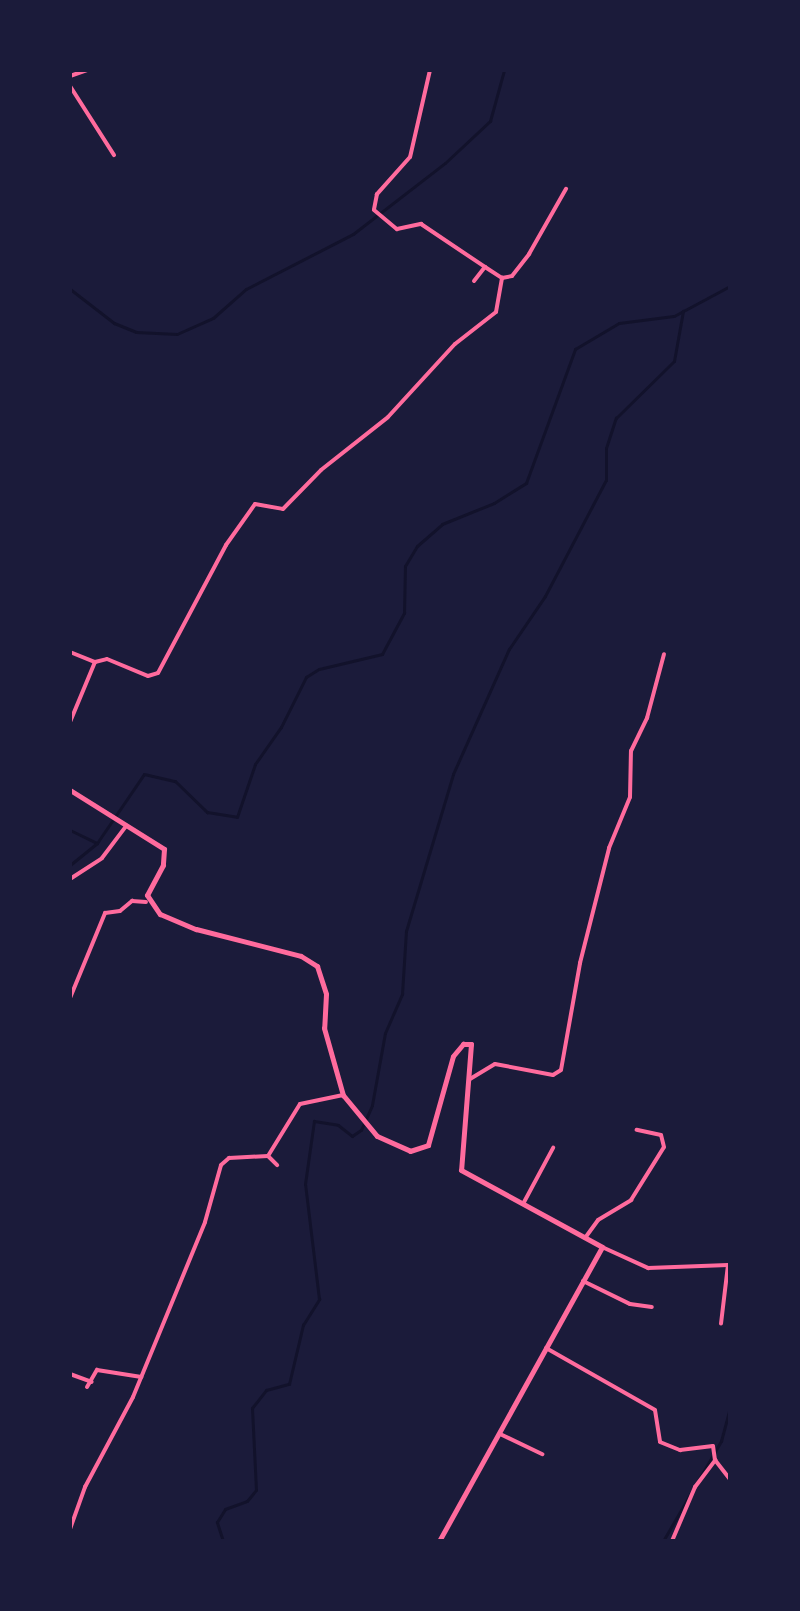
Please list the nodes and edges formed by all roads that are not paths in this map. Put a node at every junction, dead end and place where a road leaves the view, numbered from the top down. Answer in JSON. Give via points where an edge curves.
{"nodes":[{"id":1,"x":87,"y":70,"type":"edge"},
{"id":2,"x":430,"y":70,"type":"edge"},
{"id":3,"x":70,"y":76,"type":"edge"},
{"id":4,"x":70,"y":86,"type":"edge"},
{"id":5,"x":114,"y":155,"type":"dead end"},
{"id":6,"x":566,"y":189,"type":"dead end"},
{"id":7,"x":485,"y":267,"type":"junction"},
{"id":8,"x":502,"y":278,"type":"junction"},
{"id":9,"x":474,"y":281,"type":"dead end"},
{"id":10,"x":70,"y":652,"type":"edge"},
{"id":11,"x":664,"y":654,"type":"dead end"},
{"id":12,"x":95,"y":662,"type":"junction"},
{"id":13,"x":70,"y":722,"type":"edge"},
{"id":14,"x":70,"y":790,"type":"edge"},
{"id":15,"x":125,"y":827,"type":"junction"},
{"id":16,"x":70,"y":879,"type":"edge"},
{"id":17,"x":146,"y":902,"type":"junction"},
{"id":18,"x":70,"y":998,"type":"edge"},
{"id":19,"x":470,"y":1079,"type":"junction"},
{"id":20,"x":343,"y":1095,"type":"junction"},
{"id":21,"x":637,"y":1130,"type":"dead end"},
{"id":22,"x":553,"y":1148,"type":"dead end"},
{"id":23,"x":268,"y":1156,"type":"junction"},
{"id":24,"x":277,"y":1165,"type":"dead end"},
{"id":25,"x":522,"y":1206,"type":"junction"},
{"id":26,"x":584,"y":1240,"type":"junction"},
{"id":27,"x":602,"y":1247,"type":"junction"},
{"id":28,"x":583,"y":1281,"type":"junction"},
{"id":29,"x":652,"y":1307,"type":"dead end"},
{"id":30,"x":721,"y":1324,"type":"dead end"},
{"id":31,"x":545,"y":1348,"type":"junction"},
{"id":32,"x":70,"y":1374,"type":"edge"},
{"id":33,"x":141,"y":1377,"type":"junction"},
{"id":34,"x":92,"y":1382,"type":"junction"},
{"id":35,"x":87,"y":1387,"type":"dead end"},
{"id":36,"x":500,"y":1434,"type":"junction"},
{"id":37,"x":542,"y":1454,"type":"dead end"},
{"id":38,"x":715,"y":1460,"type":"junction"},
{"id":39,"x":730,"y":1479,"type":"edge"},
{"id":40,"x":70,"y":1529,"type":"edge"},
{"id":41,"x":439,"y":1541,"type":"edge"},
{"id":42,"x":672,"y":1541,"type":"edge"}],
"edges":[{"from":1,"to":3,"type":"street"},
{"from":2,"to":7,"type":"street","via":[[410,157],[377,194],[374,210],[400,229],[421,224]]},
{"from":4,"to":5,"type":"street"},
{"from":6,"to":8,"type":"street","via":[[529,254],[512,276]]},
{"from":7,"to":8,"type":"street"},
{"from":7,"to":9,"type":"street"},
{"from":8,"to":12,"type":"street","via":[[496,312],[455,344],[388,417],[321,470],[282,510],[255,504],[226,545],[156,675],[107,659]]},
{"from":10,"to":12,"type":"street"},
{"from":11,"to":19,"type":"street","via":[[647,718],[631,751],[630,797],[609,848],[580,963],[561,1070],[553,1075],[495,1064]]},
{"from":12,"to":13,"type":"street"},
{"from":14,"to":15,"type":"street"},
{"from":15,"to":16,"type":"street","via":[[102,858]]},
{"from":15,"to":17,"type":"street","via":[[165,851]]},
{"from":17,"to":18,"type":"street","via":[[132,901],[120,911],[105,913]]},
{"from":17,"to":20,"type":"street","via":[[177,922],[301,956],[317,966],[325,990],[324,1028]]},
{"from":19,"to":20,"type":"street","via":[[473,1049],[466,1043],[453,1056],[430,1142],[421,1150],[397,1148],[377,1136]]},
{"from":19,"to":25,"type":"street","via":[[461,1170]]},
{"from":20,"to":23,"type":"street","via":[[300,1104]]},
{"from":21,"to":26,"type":"street","via":[[661,1135],[664,1147],[631,1200],[598,1220]]},
{"from":22,"to":25,"type":"street"},
{"from":23,"to":24,"type":"street"},
{"from":23,"to":33,"type":"street","via":[[229,1158],[221,1165],[205,1222]]},
{"from":25,"to":26,"type":"street"},
{"from":26,"to":27,"type":"street"},
{"from":27,"to":28,"type":"street"},
{"from":27,"to":30,"type":"street","via":[[648,1268],[728,1265]]},
{"from":28,"to":29,"type":"street","via":[[630,1304]]},
{"from":28,"to":31,"type":"street"},
{"from":31,"to":36,"type":"street"},
{"from":31,"to":38,"type":"street","via":[[655,1410],[660,1442],[680,1450],[710,1445]]},
{"from":32,"to":34,"type":"street"},
{"from":33,"to":34,"type":"street","via":[[97,1370]]},
{"from":33,"to":40,"type":"street","via":[[85,1487]]},
{"from":34,"to":35,"type":"street"},
{"from":36,"to":37,"type":"street"},
{"from":36,"to":41,"type":"street"},
{"from":38,"to":39,"type":"street"},
{"from":38,"to":42,"type":"street","via":[[695,1487]]}]}
